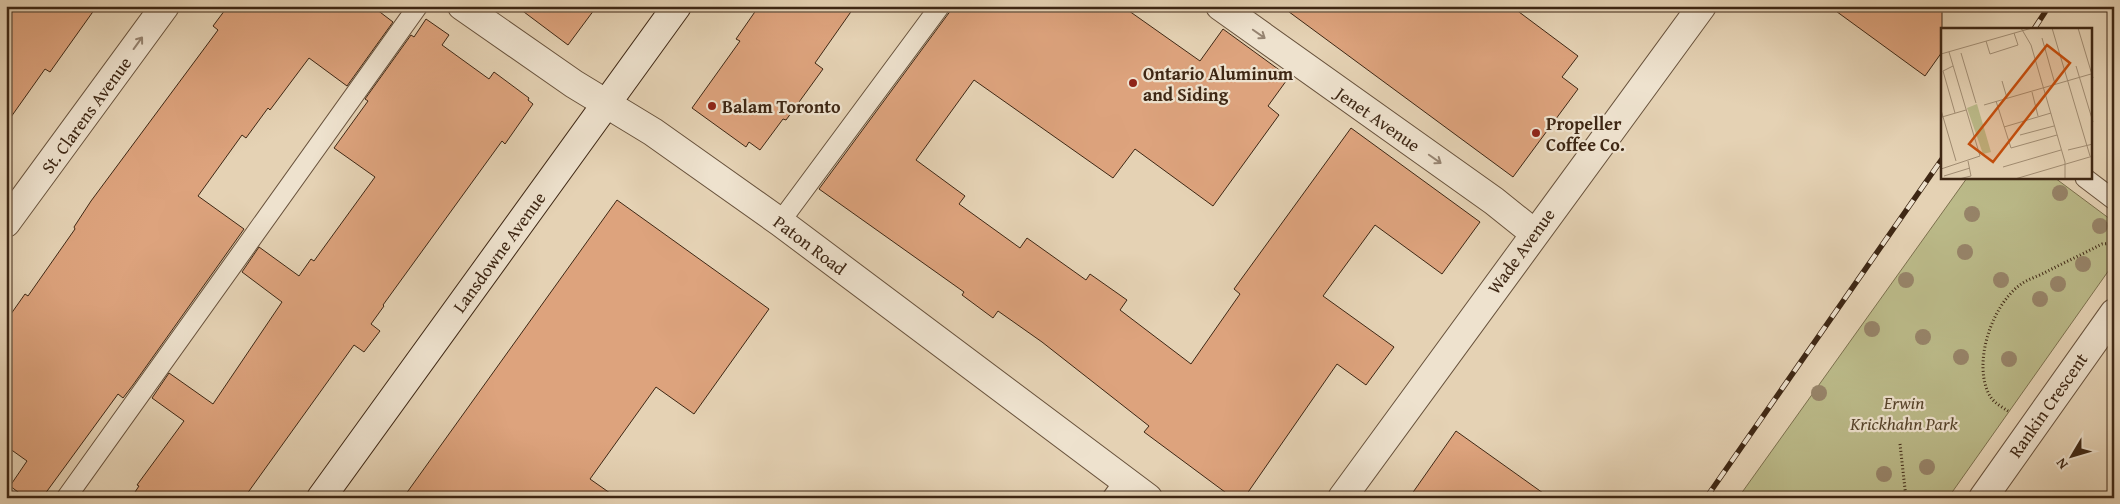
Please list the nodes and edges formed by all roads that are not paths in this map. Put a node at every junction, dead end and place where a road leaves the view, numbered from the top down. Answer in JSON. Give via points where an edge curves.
{"nodes":[{"id":1,"x":165,"y":6,"type":"edge"},
{"id":2,"x":418,"y":6,"type":"edge"},
{"id":3,"x":462,"y":6,"type":"edge"},
{"id":4,"x":677,"y":6,"type":"edge"},
{"id":5,"x":940,"y":6,"type":"edge"},
{"id":6,"x":1220,"y":6,"type":"edge"},
{"id":7,"x":1702,"y":6,"type":"edge"},
{"id":8,"x":607,"y":104,"type":"junction"},
{"id":9,"x":2086,"y":179,"type":"edge"},
{"id":10,"x":2114,"y":200,"type":"edge"},
{"id":11,"x":780,"y":222,"type":"junction"},
{"id":12,"x":6,"y":224,"type":"edge"},
{"id":13,"x":1534,"y":232,"type":"junction"},
{"id":14,"x":2114,"y":313,"type":"edge"},
{"id":15,"x":1118,"y":489,"type":"edge"},
{"id":16,"x":66,"y":498,"type":"edge"},
{"id":17,"x":320,"y":498,"type":"edge"},
{"id":18,"x":1148,"y":498,"type":"edge"},
{"id":19,"x":1342,"y":498,"type":"edge"},
{"id":20,"x":1983,"y":498,"type":"edge"}],
"edges":[{"from":12,"to":1,"type":"street","name":"St. Clarens Avenue","one_way":true},
{"from":2,"to":16,"type":"lane"},
{"from":3,"to":8,"type":"street","name":"Paton Road","via":[[567,80]]},
{"from":4,"to":8,"type":"street","name":"Lansdowne Avenue"},
{"from":5,"to":11,"type":"lane"},
{"from":6,"to":13,"type":"street","name":"Jenet Avenue","one_way":true},
{"from":7,"to":13,"type":"street","name":"Wade Avenue"},
{"from":8,"to":11,"type":"street","name":"Paton Road","via":[[653,132]]},
{"from":8,"to":17,"type":"street","name":"Lansdowne Avenue"},
{"from":9,"to":10,"type":"lane"},
{"from":11,"to":15,"type":"street","name":"Paton Road"},
{"from":13,"to":19,"type":"street","name":"Wade Avenue"},
{"from":14,"to":20,"type":"street","name":"Rankin Crescent"},
{"from":15,"to":18,"type":"street","name":"Paton Road"}]}
